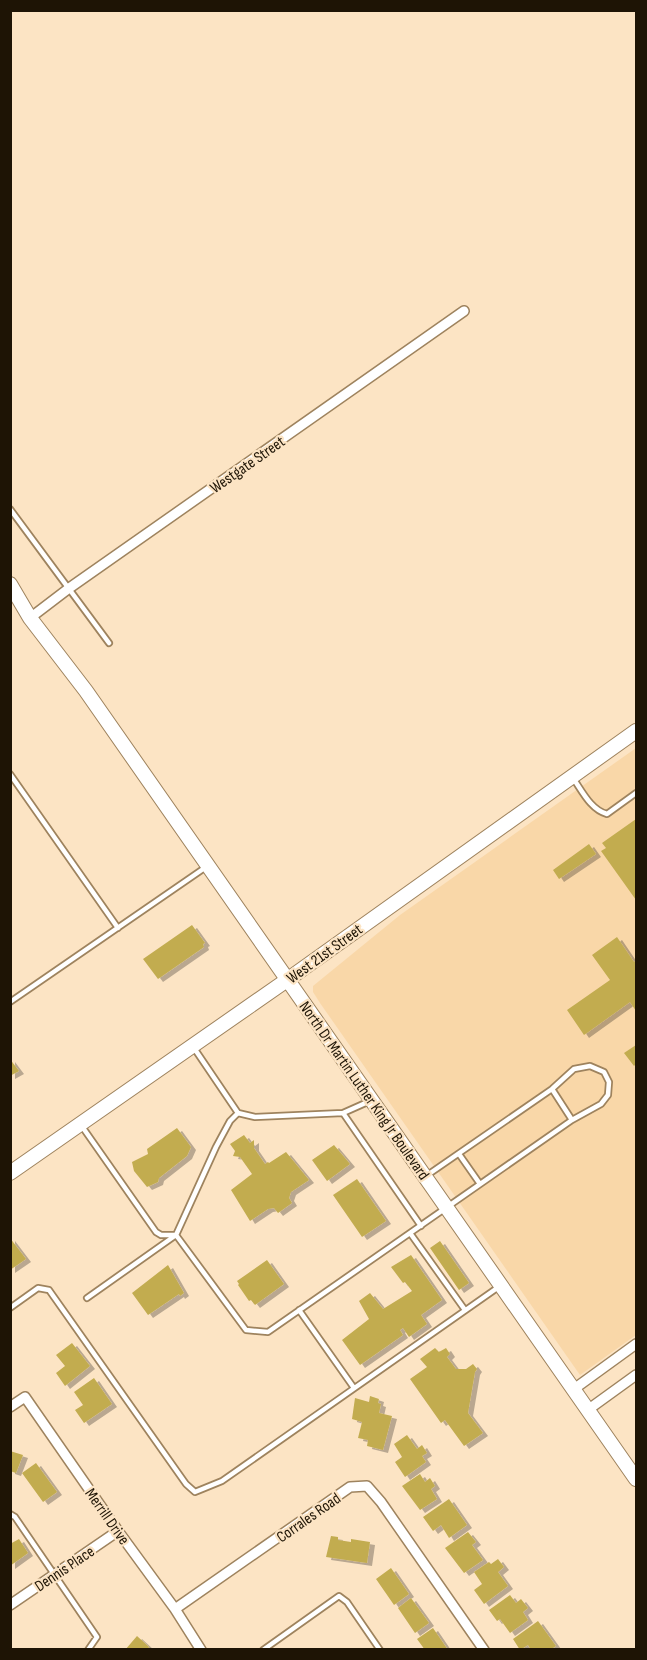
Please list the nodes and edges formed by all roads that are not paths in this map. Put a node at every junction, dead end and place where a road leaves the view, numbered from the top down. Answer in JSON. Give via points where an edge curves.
{"nodes":[{"id":1,"x":464,"y":311,"type":"dead end"},
{"id":2,"x":10,"y":509,"type":"edge"},
{"id":3,"x":10,"y":584,"type":"edge"},
{"id":4,"x":68,"y":589,"type":"junction"},
{"id":5,"x":30,"y":618,"type":"junction"},
{"id":6,"x":109,"y":643,"type":"dead end"},
{"id":7,"x":636,"y":731,"type":"edge"},
{"id":8,"x":10,"y":774,"type":"edge"},
{"id":9,"x":572,"y":777,"type":"junction"},
{"id":10,"x":636,"y":793,"type":"edge"},
{"id":11,"x":208,"y":866,"type":"junction"},
{"id":12,"x":118,"y":928,"type":"junction"},
{"id":13,"x":287,"y":980,"type":"junction"},
{"id":14,"x":10,"y":1002,"type":"edge"},
{"id":15,"x":193,"y":1046,"type":"junction"},
{"id":16,"x":552,"y":1089,"type":"junction"},
{"id":17,"x":371,"y":1101,"type":"junction"},
{"id":18,"x":238,"y":1113,"type":"junction"},
{"id":19,"x":343,"y":1113,"type":"junction"},
{"id":20,"x":572,"y":1120,"type":"junction"},
{"id":21,"x":80,"y":1124,"type":"junction"},
{"id":22,"x":459,"y":1154,"type":"junction"},
{"id":23,"x":10,"y":1173,"type":"edge"},
{"id":24,"x":426,"y":1176,"type":"junction"},
{"id":25,"x":480,"y":1184,"type":"junction"},
{"id":26,"x":447,"y":1207,"type":"junction"},
{"id":27,"x":421,"y":1226,"type":"junction"},
{"id":28,"x":410,"y":1233,"type":"junction"},
{"id":29,"x":176,"y":1235,"type":"junction"},
{"id":30,"x":502,"y":1285,"type":"junction"},
{"id":31,"x":87,"y":1298,"type":"dead end"},
{"id":32,"x":10,"y":1308,"type":"edge"},
{"id":33,"x":299,"y":1310,"type":"junction"},
{"id":34,"x":465,"y":1310,"type":"junction"},
{"id":35,"x":636,"y":1344,"type":"edge"},
{"id":36,"x":636,"y":1375,"type":"edge"},
{"id":37,"x":354,"y":1388,"type":"junction"},
{"id":38,"x":574,"y":1389,"type":"junction"},
{"id":39,"x":10,"y":1407,"type":"edge"},
{"id":40,"x":589,"y":1409,"type":"junction"},
{"id":41,"x":636,"y":1479,"type":"edge"},
{"id":42,"x":10,"y":1514,"type":"edge"},
{"id":43,"x":118,"y":1531,"type":"junction"},
{"id":44,"x":55,"y":1574,"type":"junction"},
{"id":45,"x":10,"y":1605,"type":"edge"},
{"id":46,"x":175,"y":1609,"type":"junction"},
{"id":47,"x":88,"y":1650,"type":"edge"},
{"id":48,"x":201,"y":1650,"type":"edge"},
{"id":49,"x":262,"y":1650,"type":"edge"},
{"id":50,"x":380,"y":1650,"type":"edge"},
{"id":51,"x":484,"y":1650,"type":"edge"}],
"edges":[{"from":1,"to":4,"type":"street","name":"Westgate Street"},
{"from":2,"to":4,"type":"lane"},
{"from":3,"to":5,"type":"street","name":"North Dr Martin Luther King Jr Boulevard"},
{"from":4,"to":5,"type":"street","name":"Westgate Street"},
{"from":4,"to":6,"type":"lane"},
{"from":5,"to":11,"type":"street","name":"North Dr Martin Luther King Jr Boulevard"},
{"from":7,"to":9,"type":"street","name":"West 21st Street"},
{"from":8,"to":12,"type":"lane"},
{"from":9,"to":10,"type":"lane","via":[[599,812],[607,814]]},
{"from":9,"to":13,"type":"street","name":"West 21st Street"},
{"from":11,"to":12,"type":"lane"},
{"from":11,"to":13,"type":"street","name":"North Dr Martin Luther King Jr Boulevard"},
{"from":12,"to":14,"type":"lane"},
{"from":13,"to":15,"type":"street","name":"West 21st Street"},
{"from":13,"to":17,"type":"street","name":"North Dr Martin Luther King Jr Boulevard"},
{"from":15,"to":18,"type":"lane"},
{"from":15,"to":21,"type":"street","name":"West 21st Street"},
{"from":16,"to":20,"type":"lane"},
{"from":16,"to":20,"type":"lane","via":[[574,1069],[590,1066],[604,1072],[609,1082],[608,1095],[592,1111]]},
{"from":16,"to":22,"type":"lane"},
{"from":17,"to":19,"type":"lane"},
{"from":17,"to":24,"type":"street","name":"North Dr Martin Luther King Jr Boulevard"},
{"from":18,"to":19,"type":"lane","via":[[255,1117]]},
{"from":18,"to":29,"type":"lane","via":[[230,1121]]},
{"from":19,"to":27,"type":"lane"},
{"from":20,"to":25,"type":"lane"},
{"from":21,"to":23,"type":"street","name":"West 21st Street"},
{"from":21,"to":29,"type":"lane","via":[[156,1232],[161,1236]]},
{"from":22,"to":24,"type":"lane"},
{"from":22,"to":25,"type":"lane"},
{"from":24,"to":26,"type":"street","name":"North Dr Martin Luther King Jr Boulevard"},
{"from":25,"to":26,"type":"lane"},
{"from":26,"to":27,"type":"lane"},
{"from":26,"to":30,"type":"street","name":"North Dr Martin Luther King Jr Boulevard"},
{"from":27,"to":28,"type":"lane"},
{"from":28,"to":33,"type":"lane"},
{"from":28,"to":34,"type":"lane"},
{"from":29,"to":31,"type":"lane"},
{"from":29,"to":33,"type":"lane","via":[[246,1330],[268,1332]]},
{"from":30,"to":34,"type":"lane"},
{"from":30,"to":38,"type":"street","name":"North Dr Martin Luther King Jr Boulevard"},
{"from":32,"to":37,"type":"lane","via":[[38,1288],[49,1290],[195,1492],[222,1481]]},
{"from":33,"to":37,"type":"lane"},
{"from":34,"to":37,"type":"lane"},
{"from":35,"to":38,"type":"street"},
{"from":36,"to":40,"type":"street"},
{"from":38,"to":40,"type":"street","name":"North Dr Martin Luther King Jr Boulevard"},
{"from":39,"to":43,"type":"street","name":"Merrill Drive","via":[[25,1396]]},
{"from":40,"to":41,"type":"street","name":"North Dr Martin Luther King Jr Boulevard"},
{"from":42,"to":44,"type":"lane"},
{"from":43,"to":44,"type":"street","name":"Dennis Place"},
{"from":43,"to":46,"type":"street","name":"Merrill Drive"},
{"from":44,"to":45,"type":"street","name":"Dennis Place"},
{"from":44,"to":47,"type":"lane","via":[[97,1637]]},
{"from":46,"to":48,"type":"street","name":"Merrill Drive"},
{"from":46,"to":51,"type":"street","name":"Corrales Road","via":[[350,1487],[367,1486]]},
{"from":49,"to":50,"type":"lane","via":[[339,1596]]}]}
